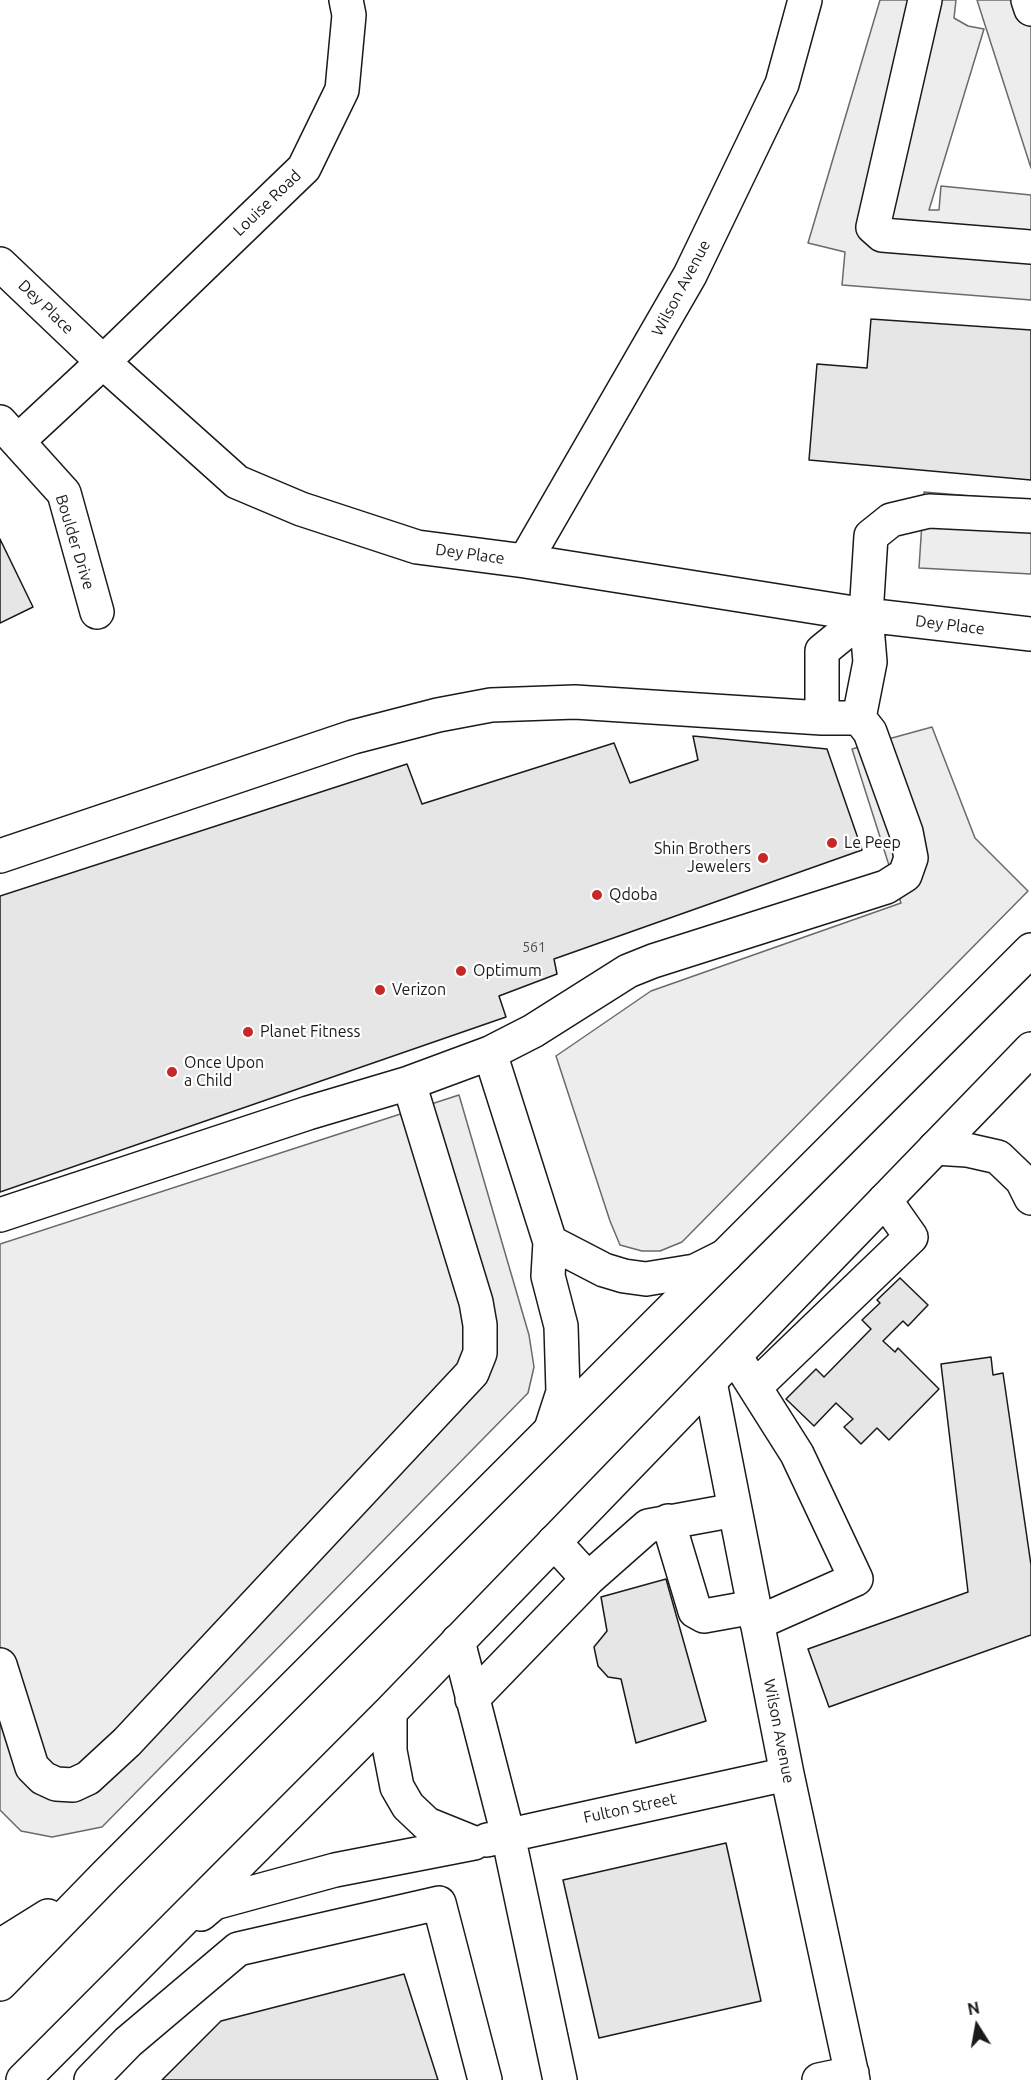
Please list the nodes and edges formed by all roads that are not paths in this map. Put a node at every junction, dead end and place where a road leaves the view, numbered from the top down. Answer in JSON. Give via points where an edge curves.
{"nodes":[{"id":1,"x":346,"y":0,"type":"edge"},
{"id":2,"x":805,"y":0,"type":"edge"},
{"id":3,"x":925,"y":0,"type":"edge"},
{"id":4,"x":1028,"y":0,"type":"edge"},
{"id":5,"x":1031,"y":9,"type":"edge"},
{"id":6,"x":1031,"y":247,"type":"edge"},
{"id":7,"x":0,"y":264,"type":"edge"},
{"id":8,"x":103,"y":363,"type":"junction"},
{"id":9,"x":9,"y":432,"type":"edge"},
{"id":10,"x":1031,"y":516,"type":"edge"},
{"id":11,"x":525,"y":561,"type":"junction"},
{"id":12,"x":97,"y":612,"type":"dead end"},
{"id":13,"x":866,"y":615,"type":"junction"},
{"id":14,"x":1031,"y":634,"type":"edge"},
{"id":15,"x":822,"y":718,"type":"junction"},
{"id":16,"x":859,"y":718,"type":"junction"},
{"id":17,"x":0,"y":856,"type":"edge"},
{"id":18,"x":1031,"y":950,"type":"edge"},
{"id":19,"x":490,"y":1053,"type":"junction"},
{"id":20,"x":1025,"y":1056,"type":"edge"},
{"id":21,"x":409,"y":1083,"type":"junction"},
{"id":22,"x":935,"y":1148,"type":"junction"},
{"id":23,"x":1030,"y":1189,"type":"edge"},
{"id":24,"x":885,"y":1200,"type":"junction"},
{"id":25,"x":0,"y":1215,"type":"edge"},
{"id":26,"x":550,"y":1242,"type":"junction"},
{"id":27,"x":725,"y":1256,"type":"junction"},
{"id":28,"x":735,"y":1356,"type":"junction"},
{"id":29,"x":710,"y":1382,"type":"junction"},
{"id":30,"x":755,"y":1387,"type":"junction"},
{"id":31,"x":552,"y":1429,"type":"junction"},
{"id":32,"x":735,"y":1510,"type":"junction"},
{"id":33,"x":668,"y":1521,"type":"junction"},
{"id":34,"x":554,"y":1542,"type":"junction"},
{"id":35,"x":588,"y":1580,"type":"junction"},
{"id":36,"x":756,"y":1615,"type":"junction"},
{"id":37,"x":458,"y":1641,"type":"junction"},
{"id":38,"x":0,"y":1665,"type":"edge"},
{"id":39,"x":472,"y":1699,"type":"junction"},
{"id":40,"x":390,"y":1713,"type":"junction"},
{"id":41,"x":787,"y":1774,"type":"junction"},
{"id":42,"x":507,"y":1835,"type":"junction"},
{"id":43,"x":474,"y":1843,"type":"junction"},
{"id":44,"x":105,"y":1875,"type":"junction"},
{"id":45,"x":0,"y":1946,"type":"edge"},
{"id":46,"x":0,"y":1984,"type":"edge"},
{"id":47,"x":101,"y":2003,"type":"junction"},
{"id":48,"x":852,"y":2076,"type":"edge"},
{"id":49,"x":23,"y":2080,"type":"edge"},
{"id":50,"x":91,"y":2080,"type":"edge"},
{"id":51,"x":484,"y":2080,"type":"edge"},
{"id":52,"x":560,"y":2080,"type":"edge"},
{"id":53,"x":819,"y":2080,"type":"edge"}],
"edges":[{"from":1,"to":8,"type":"main road","name":"Louise Road","via":[[349,15],[342,90],[304,168]]},
{"from":2,"to":11,"type":"main road","name":"Wilson Avenue","via":[[782,84],[690,275]]},
{"from":3,"to":6,"type":"main road","via":[[873,227],[882,235]]},
{"from":4,"to":5,"type":"main road"},
{"from":7,"to":8,"type":"main road","name":"Dey Place"},
{"from":8,"to":9,"type":"main road","name":"Louise Road"},
{"from":8,"to":11,"type":"main road","name":"Dey Place","via":[[237,482],[302,509],[417,547]]},
{"from":9,"to":12,"type":"main road","name":"Boulder Drive","via":[[64,494]]},
{"from":10,"to":13,"type":"main road","via":[[929,511],[891,520],[871,536]]},
{"from":11,"to":13,"type":"main road","name":"Dey Place"},
{"from":13,"to":14,"type":"main road","name":"Dey Place"},
{"from":13,"to":15,"type":"main road","via":[[822,651]]},
{"from":13,"to":16,"type":"main road","via":[[870,662]]},
{"from":15,"to":16,"type":"main road"},
{"from":15,"to":17,"type":"main road","via":[[575,702],[491,705],[352,737]]},
{"from":16,"to":19,"type":"main road","via":[[870,732],[906,832],[911,858],[905,874],[886,886],[628,971],[533,1031]]},
{"from":18,"to":27,"type":"main road"},
{"from":19,"to":21,"type":"main road"},
{"from":19,"to":26,"type":"main road"},
{"from":20,"to":22,"type":"main road"},
{"from":21,"to":25,"type":"main road"},
{"from":21,"to":38,"type":"main road","via":[[476,1302],[480,1353],[472,1373],[127,1742],[88,1778],[73,1785],[56,1784],[32,1767]]},
{"from":22,"to":23,"type":"main road","via":[[998,1157]]},
{"from":22,"to":24,"type":"main road"},
{"from":24,"to":28,"type":"main road"},
{"from":24,"to":30,"type":"main road","via":[[911,1236]]},
{"from":26,"to":27,"type":"main road","via":[[604,1270],[646,1278],[695,1271]]},
{"from":26,"to":31,"type":"main road","via":[[548,1276],[561,1326],[564,1392]]},
{"from":27,"to":31,"type":"main road"},
{"from":28,"to":29,"type":"main road"},
{"from":28,"to":30,"type":"main road"},
{"from":29,"to":32,"type":"main road","name":"Wilson Avenue"},
{"from":29,"to":34,"type":"main road"},
{"from":30,"to":36,"type":"main road","via":[[797,1454],[856,1579]]},
{"from":31,"to":44,"type":"main road"},
{"from":32,"to":33,"type":"main road"},
{"from":32,"to":36,"type":"main road","name":"Wilson Avenue"},
{"from":33,"to":35,"type":"main road","via":[[648,1526]]},
{"from":33,"to":36,"type":"main road","via":[[695,1611],[704,1616]]},
{"from":34,"to":35,"type":"main road"},
{"from":34,"to":37,"type":"main road"},
{"from":35,"to":39,"type":"main road"},
{"from":36,"to":41,"type":"main road","name":"Wilson Avenue"},
{"from":37,"to":39,"type":"main road"},
{"from":37,"to":40,"type":"main road"},
{"from":39,"to":42,"type":"main road"},
{"from":40,"to":43,"type":"main road","via":[[390,1751],[397,1786],[408,1806],[427,1824]]},
{"from":40,"to":47,"type":"main road"},
{"from":41,"to":42,"type":"main road","name":"Fulton Street"},
{"from":41,"to":48,"type":"main road","name":"Wilson Avenue"},
{"from":42,"to":43,"type":"main road","name":"Fulton Street"},
{"from":42,"to":52,"type":"main road"},
{"from":43,"to":47,"type":"main road","name":"Fulton Street","via":[[335,1870],[214,1903]]},
{"from":44,"to":45,"type":"main road"},
{"from":44,"to":46,"type":"main road"},
{"from":47,"to":49,"type":"main road"},
{"from":48,"to":53,"type":"main road"},
{"from":50,"to":51,"type":"main road","via":[[128,2042],[238,1949],[439,1903]]}]}
